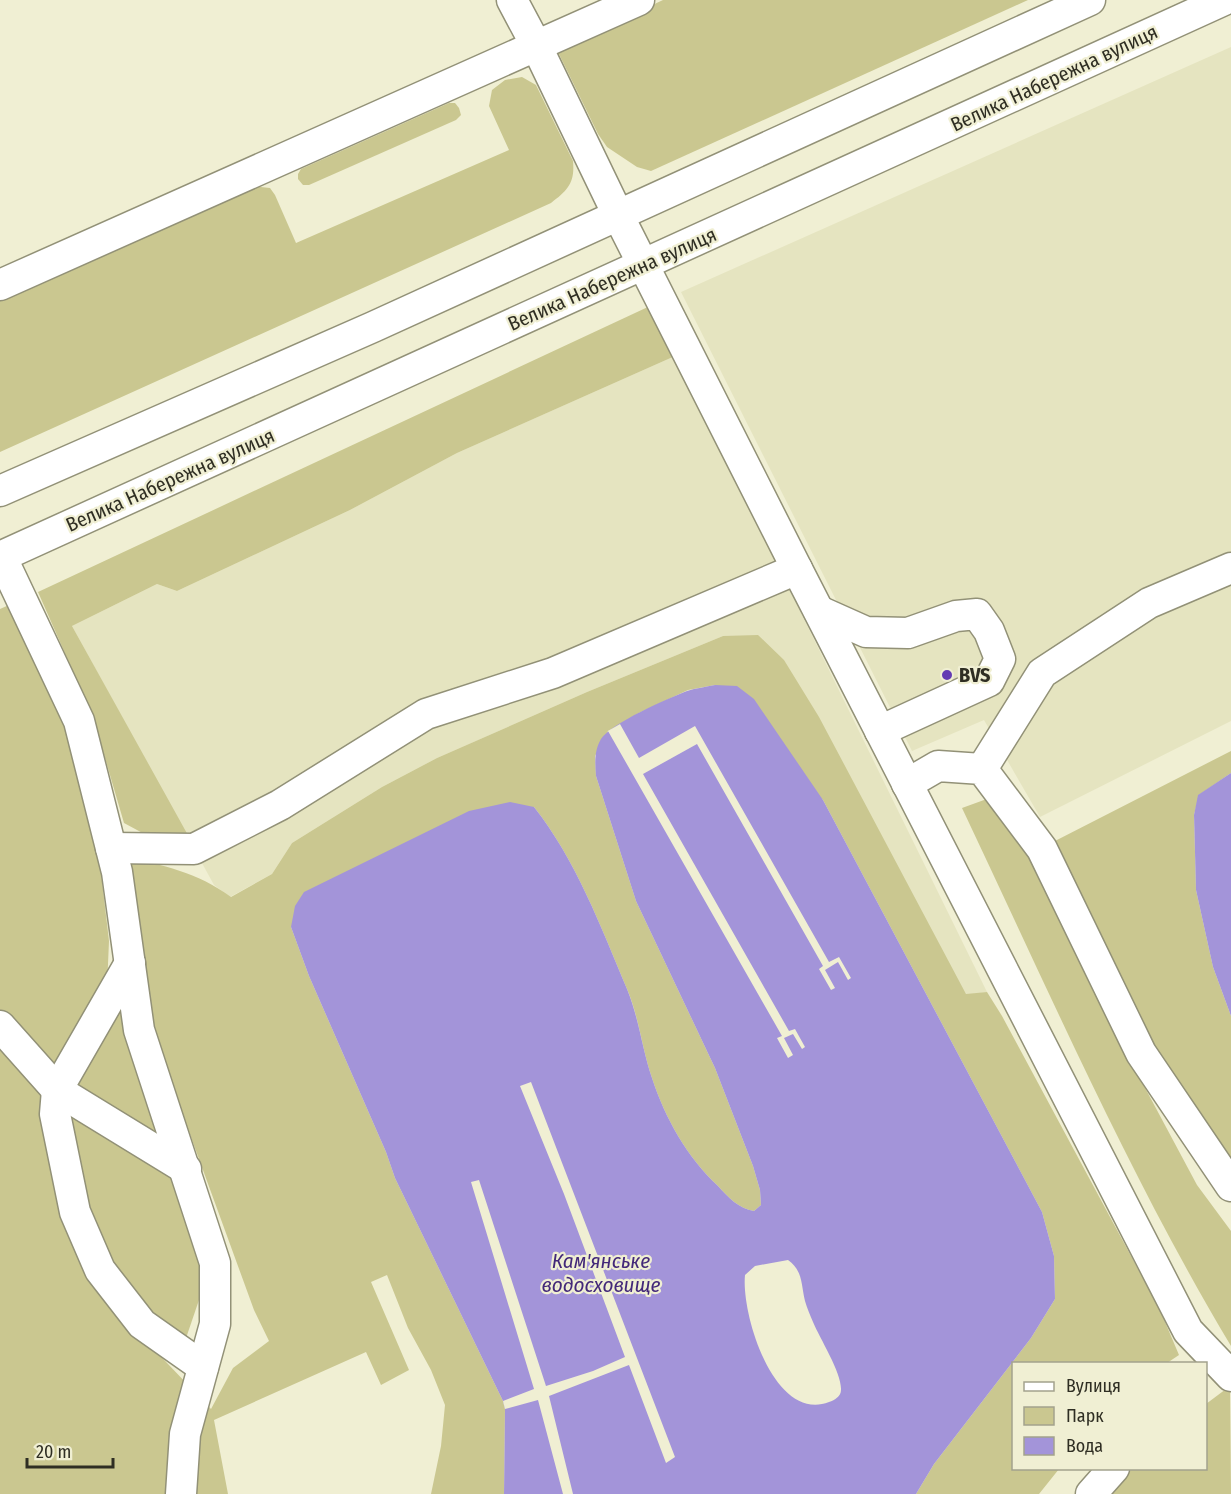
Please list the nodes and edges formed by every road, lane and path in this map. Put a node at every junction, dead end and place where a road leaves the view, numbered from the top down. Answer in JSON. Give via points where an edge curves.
{"nodes":[{"id":1,"x":512,"y":0,"type":"edge"},
{"id":2,"x":639,"y":0,"type":"edge"},
{"id":3,"x":1090,"y":0,"type":"edge"},
{"id":4,"x":1224,"y":0,"type":"edge"},
{"id":5,"x":537,"y":46,"type":"junction"},
{"id":6,"x":618,"y":215,"type":"junction"},
{"id":7,"x":643,"y":265,"type":"junction"},
{"id":8,"x":0,"y":285,"type":"edge"},
{"id":9,"x":0,"y":491,"type":"edge"},
{"id":10,"x":1,"y":556,"type":"edge"},
{"id":11,"x":1231,"y":568,"type":"edge"},
{"id":12,"x":796,"y":569,"type":"junction"},
{"id":13,"x":819,"y":611,"type":"junction"},
{"id":14,"x":880,"y":731,"type":"junction"},
{"id":15,"x":982,"y":769,"type":"junction"},
{"id":16,"x":908,"y":784,"type":"junction"},
{"id":17,"x":111,"y":848,"type":"junction"},
{"id":18,"x":130,"y":963,"type":"junction"},
{"id":19,"x":0,"y":1026,"type":"edge"},
{"id":20,"x":57,"y":1090,"type":"junction"},
{"id":21,"x":186,"y":1168,"type":"junction"},
{"id":22,"x":1231,"y":1186,"type":"edge"},
{"id":23,"x":1193,"y":1353,"type":"edge"},
{"id":24,"x":203,"y":1367,"type":"junction"},
{"id":25,"x":1231,"y":1376,"type":"edge"},
{"id":26,"x":1112,"y":1470,"type":"edge"},
{"id":27,"x":181,"y":1494,"type":"edge"},
{"id":28,"x":1091,"y":1494,"type":"edge"}],
"edges":[{"from":1,"to":5,"type":"street"},
{"from":2,"to":5,"type":"street"},
{"from":3,"to":6,"type":"street"},
{"from":4,"to":7,"type":"street","name":"Велика Набережна вулиця"},
{"from":5,"to":6,"type":"street"},
{"from":5,"to":8,"type":"street"},
{"from":6,"to":7,"type":"street"},
{"from":6,"to":9,"type":"street"},
{"from":7,"to":10,"type":"street","name":"Велика Набережна вулиця"},
{"from":7,"to":12,"type":"street"},
{"from":10,"to":17,"type":"street","via":[[79,721]]},
{"from":11,"to":15,"type":"street","via":[[1149,603],[1042,673]]},
{"from":12,"to":13,"type":"street"},
{"from":12,"to":17,"type":"street","via":[[553,673],[426,714],[280,805],[194,849]]},
{"from":13,"to":14,"type":"street"},
{"from":13,"to":14,"type":"street","via":[[866,632],[908,633],[956,616],[977,614],[989,631],[1000,659],[989,681]]},
{"from":14,"to":16,"type":"street"},
{"from":15,"to":16,"type":"street","via":[[938,766]]},
{"from":15,"to":22,"type":"street","via":[[1042,849],[1141,1053]]},
{"from":16,"to":23,"type":"street","via":[[1188,1331]]},
{"from":17,"to":18,"type":"street"},
{"from":18,"to":20,"type":"street"},
{"from":18,"to":21,"type":"street","via":[[139,1030]]},
{"from":19,"to":20,"type":"street"},
{"from":20,"to":21,"type":"street"},
{"from":20,"to":24,"type":"street","via":[[55,1114],[75,1212],[100,1270],[142,1324]]},
{"from":21,"to":24,"type":"street","via":[[215,1263],[215,1324]]},
{"from":23,"to":25,"type":"street"},
{"from":24,"to":27,"type":"street","via":[[185,1434]]},
{"from":26,"to":28,"type":"street"}]}
